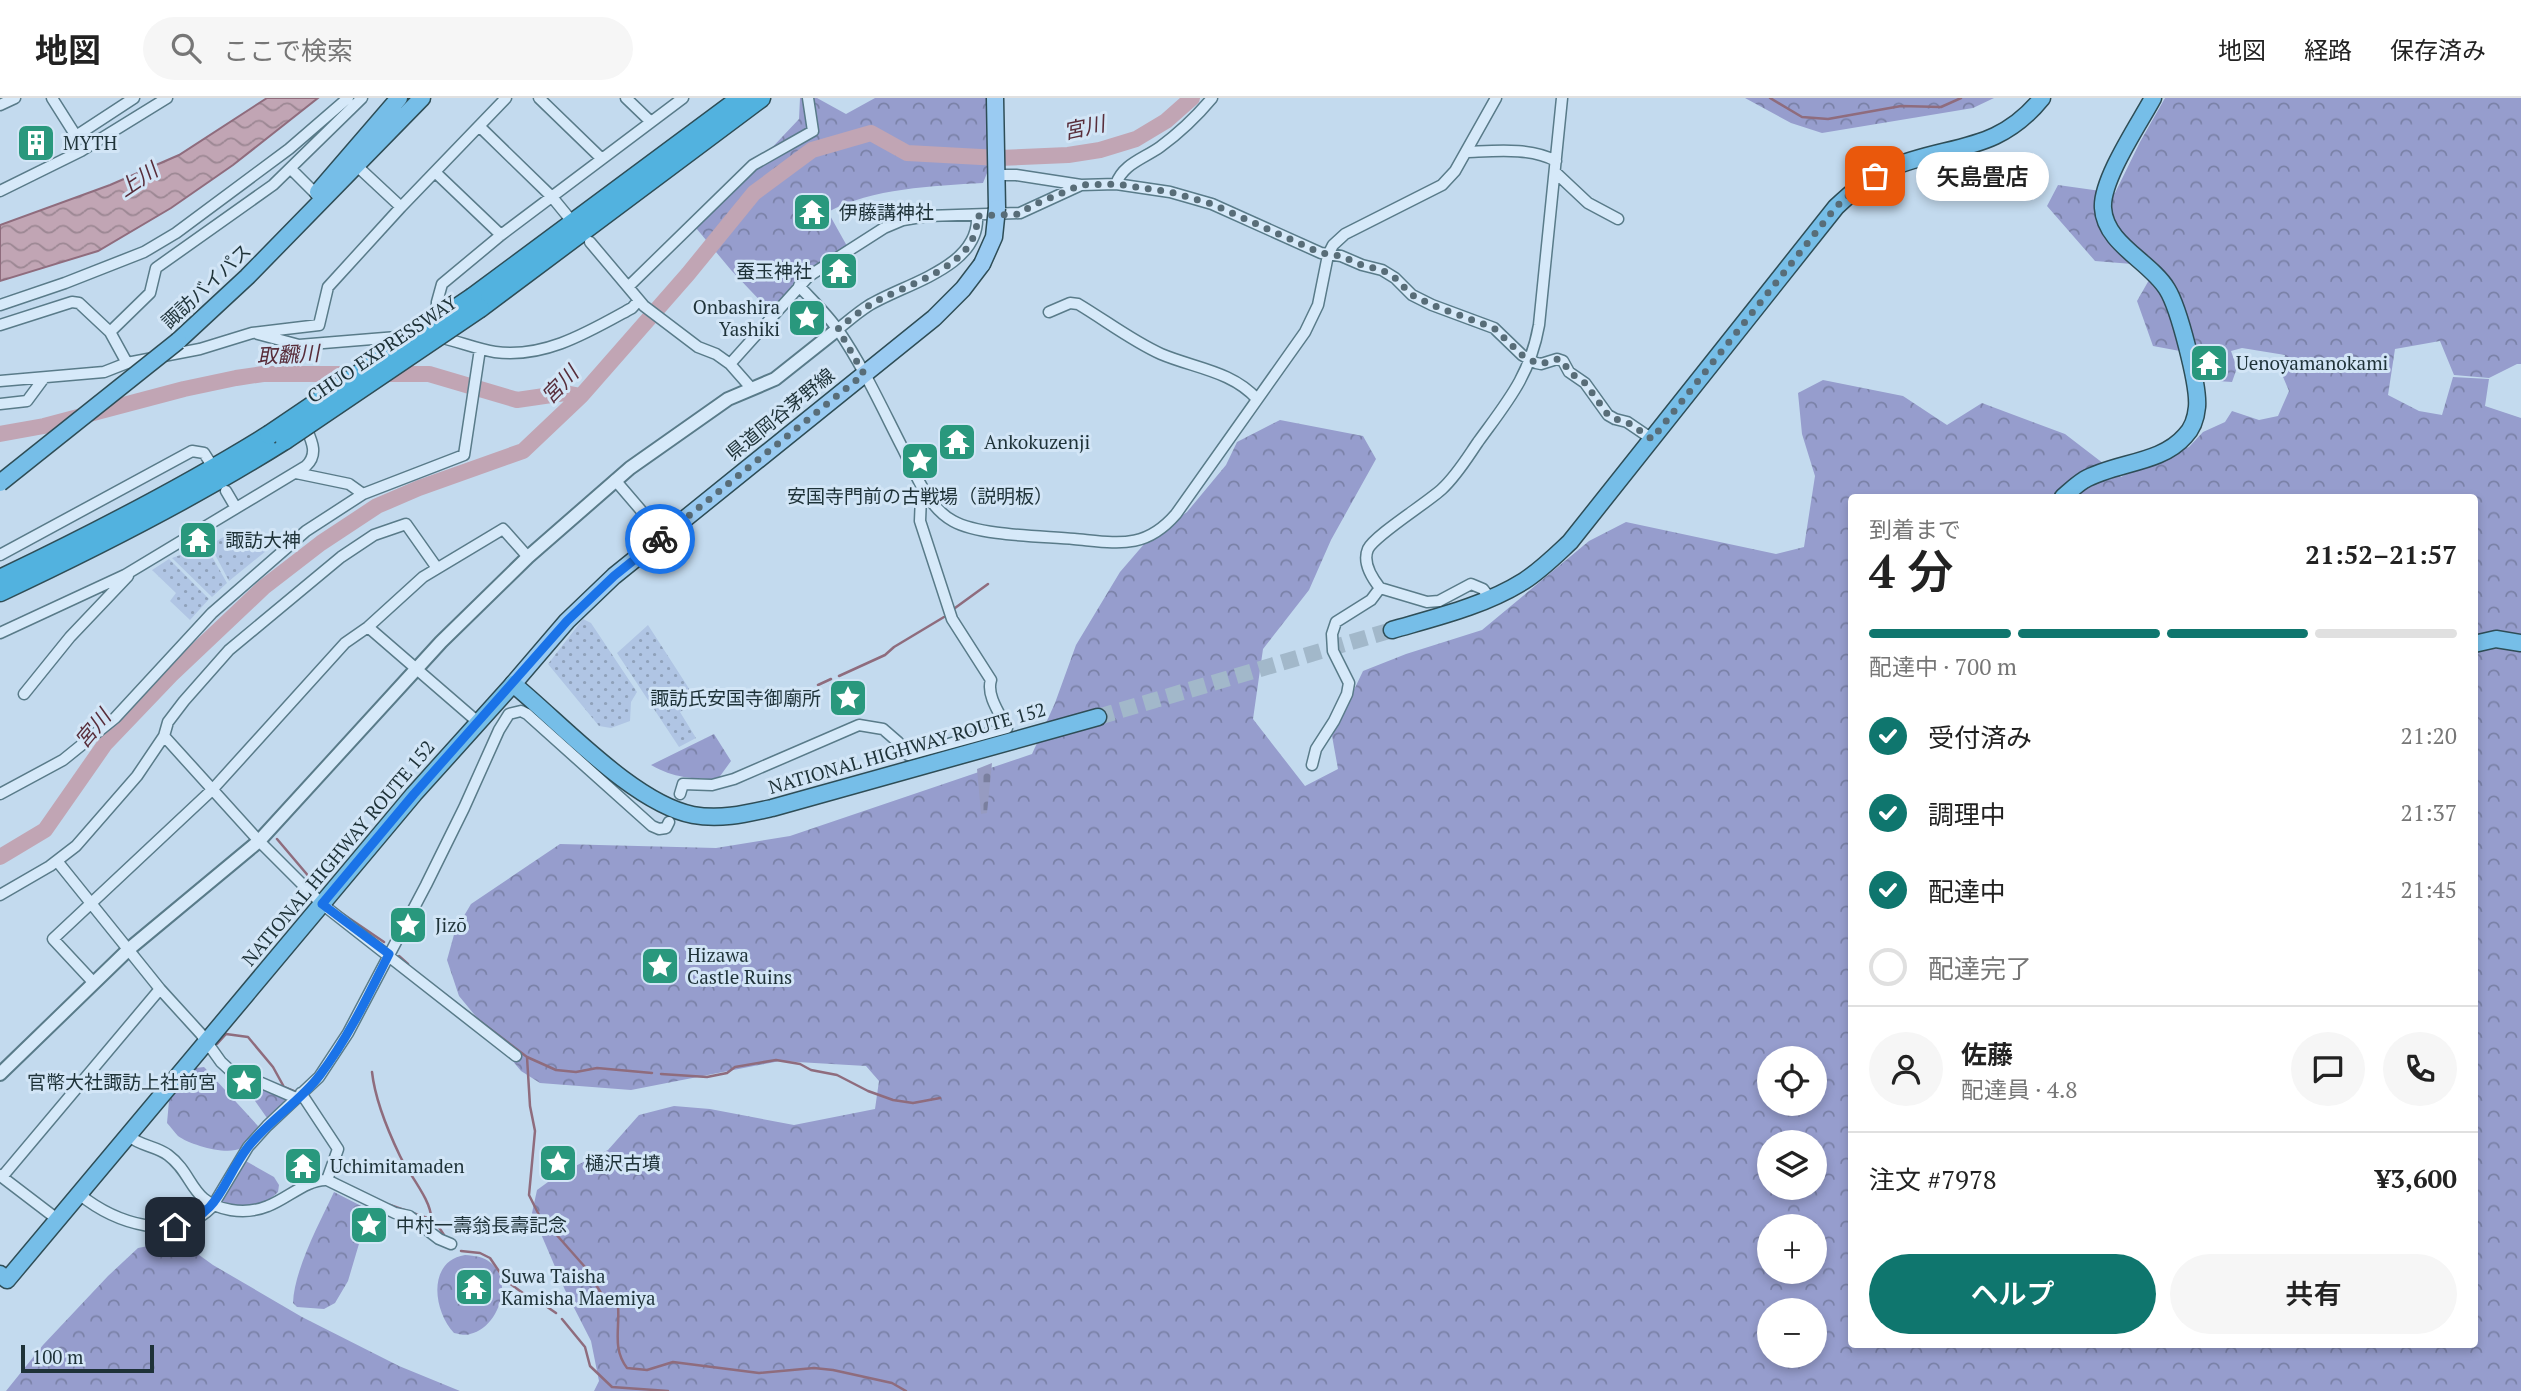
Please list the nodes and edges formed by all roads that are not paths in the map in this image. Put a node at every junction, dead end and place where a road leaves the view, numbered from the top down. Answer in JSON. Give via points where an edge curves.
{"nodes":[{"id":1,"x":15,"y":98,"type":"edge"},
{"id":2,"x":52,"y":98,"type":"edge"},
{"id":3,"x":134,"y":98,"type":"edge"},
{"id":4,"x":167,"y":98,"type":"edge"},
{"id":5,"x":348,"y":98,"type":"edge"},
{"id":6,"x":362,"y":98,"type":"edge"},
{"id":7,"x":399,"y":98,"type":"edge"},
{"id":8,"x":422,"y":98,"type":"edge"},
{"id":9,"x":506,"y":98,"type":"edge"},
{"id":10,"x":539,"y":98,"type":"edge"},
{"id":11,"x":626,"y":98,"type":"edge"},
{"id":12,"x":683,"y":98,"type":"edge"},
{"id":13,"x":741,"y":98,"type":"edge"},
{"id":14,"x":761,"y":98,"type":"edge"},
{"id":15,"x":808,"y":98,"type":"edge"},
{"id":16,"x":995,"y":98,"type":"edge"},
{"id":17,"x":1212,"y":98,"type":"edge"},
{"id":18,"x":1496,"y":98,"type":"edge"},
{"id":19,"x":1562,"y":98,"type":"edge"},
{"id":20,"x":2042,"y":98,"type":"edge"},
{"id":21,"x":2153,"y":98,"type":"edge"},
{"id":22,"x":121,"y":102,"type":"edge"},
{"id":23,"x":0,"y":105,"type":"edge"},
{"id":24,"x":651,"y":122,"type":"junction"},
{"id":25,"x":479,"y":126,"type":"junction"},
{"id":26,"x":1465,"y":152,"type":"junction"},
{"id":27,"x":602,"y":159,"type":"junction"},
{"id":28,"x":357,"y":166,"type":"junction"},
{"id":29,"x":1556,"y":167,"type":"junction"},
{"id":30,"x":291,"y":169,"type":"junction"},
{"id":31,"x":998,"y":172,"type":"junction"},
{"id":32,"x":435,"y":173,"type":"junction"},
{"id":33,"x":1116,"y":184,"type":"junction"},
{"id":34,"x":1081,"y":185,"type":"junction"},
{"id":35,"x":0,"y":191,"type":"edge"},
{"id":36,"x":316,"y":194,"type":"junction"},
{"id":37,"x":552,"y":197,"type":"junction"},
{"id":38,"x":401,"y":207,"type":"junction"},
{"id":39,"x":977,"y":216,"type":"junction"},
{"id":40,"x":570,"y":219,"type":"dead end"},
{"id":41,"x":1618,"y":219,"type":"dead end"},
{"id":42,"x":501,"y":235,"type":"junction"},
{"id":43,"x":590,"y":242,"type":"dead end"},
{"id":44,"x":1328,"y":255,"type":"junction"},
{"id":45,"x":799,"y":286,"type":"junction"},
{"id":46,"x":628,"y":287,"type":"junction"},
{"id":47,"x":476,"y":303,"type":"junction"},
{"id":48,"x":642,"y":303,"type":"junction"},
{"id":49,"x":0,"y":305,"type":"edge"},
{"id":50,"x":1049,"y":312,"type":"dead end"},
{"id":51,"x":0,"y":325,"type":"edge"},
{"id":52,"x":838,"y":329,"type":"junction"},
{"id":53,"x":110,"y":332,"type":"junction"},
{"id":54,"x":252,"y":333,"type":"junction"},
{"id":55,"x":435,"y":337,"type":"junction"},
{"id":56,"x":176,"y":339,"type":"junction"},
{"id":57,"x":479,"y":352,"type":"junction"},
{"id":58,"x":1531,"y":360,"type":"junction"},
{"id":59,"x":127,"y":363,"type":"junction"},
{"id":60,"x":730,"y":364,"type":"junction"},
{"id":61,"x":864,"y":374,"type":"junction"},
{"id":62,"x":44,"y":378,"type":"junction"},
{"id":63,"x":0,"y":381,"type":"edge"},
{"id":64,"x":752,"y":389,"type":"junction"},
{"id":65,"x":1257,"y":399,"type":"junction"},
{"id":66,"x":0,"y":404,"type":"edge"},
{"id":67,"x":302,"y":419,"type":"dead end"},
{"id":68,"x":277,"y":438,"type":"junction"},
{"id":69,"x":1652,"y":439,"type":"junction"},
{"id":70,"x":211,"y":464,"type":"dead end"},
{"id":71,"x":0,"y":471,"type":"edge"},
{"id":72,"x":296,"y":473,"type":"junction"},
{"id":73,"x":615,"y":480,"type":"junction"},
{"id":74,"x":0,"y":483,"type":"edge"},
{"id":75,"x":226,"y":491,"type":"dead end"},
{"id":76,"x":926,"y":492,"type":"junction"},
{"id":77,"x":363,"y":494,"type":"junction"},
{"id":78,"x":2067,"y":494,"type":"edge"},
{"id":79,"x":236,"y":508,"type":"junction"},
{"id":80,"x":663,"y":536,"type":"junction"},
{"id":81,"x":0,"y":555,"type":"edge"},
{"id":82,"x":528,"y":557,"type":"junction"},
{"id":83,"x":437,"y":568,"type":"junction"},
{"id":84,"x":131,"y":571,"type":"junction"},
{"id":85,"x":0,"y":579,"type":"edge"},
{"id":86,"x":1380,"y":588,"type":"junction"},
{"id":87,"x":0,"y":592,"type":"edge"},
{"id":88,"x":1490,"y":598,"type":"junction"},
{"id":89,"x":368,"y":627,"type":"junction"},
{"id":90,"x":1392,"y":630,"type":"tunnel mouth"},
{"id":91,"x":0,"y":633,"type":"edge"},
{"id":92,"x":2478,"y":643,"type":"edge"},
{"id":93,"x":2521,"y":643,"type":"edge"},
{"id":94,"x":416,"y":670,"type":"junction"},
{"id":95,"x":513,"y":684,"type":"junction"},
{"id":96,"x":24,"y":694,"type":"dead end"},
{"id":97,"x":1098,"y":717,"type":"tunnel mouth"},
{"id":98,"x":478,"y":723,"type":"junction"},
{"id":99,"x":164,"y":736,"type":"junction"},
{"id":100,"x":1312,"y":765,"type":"dead end"},
{"id":101,"x":212,"y":790,"type":"junction"},
{"id":102,"x":0,"y":794,"type":"edge"},
{"id":103,"x":680,"y":794,"type":"dead end"},
{"id":104,"x":669,"y":822,"type":"dead end"},
{"id":105,"x":259,"y":841,"type":"junction"},
{"id":106,"x":57,"y":861,"type":"junction"},
{"id":107,"x":0,"y":895,"type":"edge"},
{"id":108,"x":92,"y":903,"type":"junction"},
{"id":109,"x":322,"y":904,"type":"junction"},
{"id":110,"x":129,"y":949,"type":"junction"},
{"id":111,"x":389,"y":954,"type":"junction"},
{"id":112,"x":94,"y":983,"type":"junction"},
{"id":113,"x":160,"y":989,"type":"junction"},
{"id":114,"x":205,"y":1042,"type":"junction"},
{"id":115,"x":516,"y":1056,"type":"dead end"},
{"id":116,"x":0,"y":1073,"type":"edge"},
{"id":117,"x":299,"y":1096,"type":"junction"},
{"id":118,"x":129,"y":1136,"type":"junction"},
{"id":119,"x":1,"y":1176,"type":"edge"},
{"id":120,"x":327,"y":1181,"type":"junction"},
{"id":121,"x":79,"y":1194,"type":"junction"},
{"id":122,"x":212,"y":1207,"type":"junction"},
{"id":123,"x":57,"y":1219,"type":"junction"},
{"id":124,"x":451,"y":1244,"type":"dead end"},
{"id":125,"x":2,"y":1281,"type":"edge"}],
"edges":[{"from":1,"to":23,"type":"street"},
{"from":2,"to":22,"type":"street","via":[[76,136]]},
{"from":3,"to":22,"type":"street"},
{"from":4,"to":35,"type":"street","via":[[81,151]]},
{"from":5,"to":49,"type":"street","via":[[289,149],[176,233],[144,252]]},
{"from":6,"to":30,"type":"street"},
{"from":7,"to":36,"type":"highway","name":"諏訪バイパス"},
{"from":8,"to":28,"type":"highway","name":"諏訪バイパス"},
{"from":9,"to":25,"type":"street"},
{"from":10,"to":27,"type":"street"},
{"from":11,"to":24,"type":"street"},
{"from":12,"to":24,"type":"street"},
{"from":13,"to":47,"type":"highway","name":"CHUO EXPRESSWAY"},
{"from":14,"to":47,"type":"highway","name":"CHUO EXPRESSWAY"},
{"from":15,"to":46,"type":"street","via":[[813,131],[753,165]]},
{"from":16,"to":31,"type":"main road","name":"県道岡谷茅野線"},
{"from":17,"to":33,"type":"street","via":[[1160,147],[1120,172]]},
{"from":18,"to":26,"type":"street"},
{"from":19,"to":29,"type":"street"},
{"from":20,"to":69,"type":"highway","via":[[2019,122],[1993,139],[1888,169],[1861,184],[1831,214]]},
{"from":21,"to":78,"type":"highway","via":[[2110,177],[2102,206],[2113,236],[2169,291],[2193,373],[2196,416],[2192,429],[2176,445],[2085,480]]},
{"from":24,"to":27,"type":"street"},
{"from":25,"to":32,"type":"street"},
{"from":25,"to":37,"type":"street"},
{"from":26,"to":29,"type":"street","via":[[1543,154]]},
{"from":26,"to":44,"type":"street","via":[[1442,185],[1345,234]]},
{"from":27,"to":37,"type":"street"},
{"from":28,"to":38,"type":"street"},
{"from":28,"to":56,"type":"highway","name":"諏訪バイパス","via":[[247,277]]},
{"from":29,"to":41,"type":"street","via":[[1588,203]]},
{"from":29,"to":58,"type":"street"},
{"from":30,"to":36,"type":"street"},
{"from":30,"to":53,"type":"street","via":[[156,268],[150,293]]},
{"from":31,"to":34,"type":"street"},
{"from":31,"to":61,"type":"main road","name":"県道岡谷茅野線","bridge":true,"via":[[994,237],[982,264],[934,318]]},
{"from":32,"to":38,"type":"street"},
{"from":32,"to":42,"type":"street"},
{"from":33,"to":34,"type":"street"},
{"from":33,"to":44,"type":"street","via":[[1212,204]]},
{"from":34,"to":39,"type":"street","via":[[1020,214]]},
{"from":36,"to":56,"type":"highway","name":"諏訪バイパス","via":[[282,236]]},
{"from":37,"to":40,"type":"street"},
{"from":37,"to":42,"type":"street"},
{"from":38,"to":54,"type":"street","via":[[328,287],[319,325]]},
{"from":39,"to":45,"type":"street","via":[[903,220],[872,234]]},
{"from":39,"to":52,"type":"street","via":[[978,227],[964,254],[868,306]]},
{"from":42,"to":55,"type":"street","via":[[442,284]]},
{"from":43,"to":46,"type":"street"},
{"from":44,"to":58,"type":"street","via":[[1391,274],[1412,295],[1494,328]]},
{"from":44,"to":65,"type":"street","via":[[1314,317]]},
{"from":45,"to":52,"type":"street"},
{"from":45,"to":60,"type":"street"},
{"from":46,"to":48,"type":"street"},
{"from":47,"to":68,"type":"highway","name":"CHUO EXPRESSWAY","bridge":true},
{"from":48,"to":57,"type":"street","via":[[554,346],[522,353]]},
{"from":48,"to":60,"type":"street","via":[[684,337]]},
{"from":50,"to":65,"type":"street","via":[[1078,303],[1158,353],[1239,382]]},
{"from":51,"to":53,"type":"street","via":[[72,302],[79,303]]},
{"from":52,"to":61,"type":"street"},
{"from":52,"to":64,"type":"street","via":[[775,379]]},
{"from":53,"to":59,"type":"street"},
{"from":54,"to":55,"type":"street","via":[[299,345]]},
{"from":54,"to":59,"type":"street"},
{"from":55,"to":57,"type":"street","via":[[460,341]]},
{"from":56,"to":71,"type":"highway","name":"諏訪バイパス"},
{"from":56,"to":74,"type":"highway","name":"諏訪バイパス","bridge":true},
{"from":57,"to":77,"type":"street","via":[[464,455]]},
{"from":58,"to":69,"type":"street","via":[[1541,364],[1563,361],[1608,415]]},
{"from":58,"to":86,"type":"street","via":[[1517,390],[1452,478],[1368,550],[1369,571]]},
{"from":59,"to":62,"type":"street","via":[[104,372]]},
{"from":60,"to":64,"type":"street"},
{"from":61,"to":76,"type":"street"},
{"from":61,"to":80,"type":"main road","name":"県道岡谷茅野線"},
{"from":62,"to":63,"type":"street"},
{"from":62,"to":66,"type":"street","via":[[27,401]]},
{"from":64,"to":73,"type":"street","via":[[720,404]]},
{"from":65,"to":76,"type":"street","via":[[1176,514],[1163,529],[1140,541],[1104,542],[968,527],[946,516]]},
{"from":67,"to":72,"type":"street","via":[[313,455]]},
{"from":68,"to":85,"type":"highway","name":"CHUO EXPRESSWAY"},
{"from":68,"to":87,"type":"highway","name":"CHUO EXPRESSWAY","via":[[192,496]]},
{"from":69,"to":88,"type":"highway","via":[[1570,542],[1525,580]]},
{"from":70,"to":81,"type":"street","via":[[204,453],[192,451]]},
{"from":72,"to":77,"type":"street","via":[[349,484]]},
{"from":72,"to":79,"type":"street"},
{"from":73,"to":80,"type":"street"},
{"from":73,"to":82,"type":"street"},
{"from":75,"to":79,"type":"street"},
{"from":76,"to":103,"type":"street","via":[[921,496],[920,521],[952,619],[991,680],[992,698],[1007,729],[908,755],[883,729],[859,725],[734,779],[712,785],[683,784]]},
{"from":77,"to":102,"type":"street","via":[[306,531],[241,586],[115,718],[62,760]]},
{"from":79,"to":84,"type":"street"},
{"from":80,"to":95,"type":"main road","name":"県道岡谷茅野線","via":[[567,621]]},
{"from":82,"to":83,"type":"street","via":[[503,529]]},
{"from":82,"to":94,"type":"street"},
{"from":83,"to":89,"type":"street"},
{"from":83,"to":99,"type":"street","via":[[406,524],[374,534],[298,590],[229,650],[168,722]]},
{"from":84,"to":91,"type":"street"},
{"from":84,"to":96,"type":"street"},
{"from":86,"to":88,"type":"street","via":[[1427,602],[1471,584]]},
{"from":86,"to":100,"type":"street","via":[[1371,600],[1336,622],[1333,651],[1349,683]]},
{"from":88,"to":90,"type":"highway"},
{"from":89,"to":94,"type":"street"},
{"from":89,"to":101,"type":"street","via":[[345,643]]},
{"from":92,"to":93,"type":"highway","via":[[2496,639]]},
{"from":94,"to":98,"type":"street"},
{"from":94,"to":105,"type":"street"},
{"from":95,"to":97,"type":"highway","name":"NATIONAL HIGHWAY ROUTE 152","via":[[647,796],[678,810],[712,817],[772,808]]},
{"from":95,"to":98,"type":"highway","name":"NATIONAL HIGHWAY ROUTE 152"},
{"from":98,"to":109,"type":"highway","name":"NATIONAL HIGHWAY ROUTE 152"},
{"from":99,"to":101,"type":"street"},
{"from":99,"to":106,"type":"street","via":[[137,776],[76,846]]},
{"from":101,"to":105,"type":"street"},
{"from":101,"to":108,"type":"street"},
{"from":104,"to":111,"type":"street","via":[[659,830],[652,826],[527,714],[509,714]]},
{"from":105,"to":109,"type":"street"},
{"from":105,"to":110,"type":"street"},
{"from":106,"to":107,"type":"street"},
{"from":106,"to":108,"type":"street"},
{"from":108,"to":110,"type":"street"},
{"from":108,"to":112,"type":"street","via":[[53,939]]},
{"from":109,"to":111,"type":"street"},
{"from":109,"to":114,"type":"highway","name":"NATIONAL HIGHWAY ROUTE 152"},
{"from":110,"to":112,"type":"street"},
{"from":110,"to":113,"type":"street"},
{"from":111,"to":115,"type":"street"},
{"from":111,"to":117,"type":"street","via":[[348,1033],[319,1077]]},
{"from":112,"to":116,"type":"street"},
{"from":113,"to":114,"type":"street"},
{"from":113,"to":119,"type":"street"},
{"from":114,"to":117,"type":"street","via":[[234,1074]]},
{"from":114,"to":118,"type":"highway","name":"NATIONAL HIGHWAY ROUTE 152"},
{"from":117,"to":120,"type":"street","via":[[338,1149]]},
{"from":117,"to":122,"type":"street","via":[[248,1147]]},
{"from":118,"to":121,"type":"highway","name":"NATIONAL HIGHWAY ROUTE 152"},
{"from":118,"to":122,"type":"street","via":[[166,1154]]},
{"from":119,"to":123,"type":"street"},
{"from":120,"to":122,"type":"street","via":[[317,1181],[251,1211]]},
{"from":120,"to":124,"type":"street","via":[[409,1216]]},
{"from":121,"to":122,"type":"street","via":[[98,1208],[143,1226],[175,1227]]},
{"from":121,"to":123,"type":"highway","name":"NATIONAL HIGHWAY ROUTE 152"},
{"from":123,"to":125,"type":"highway","name":"NATIONAL HIGHWAY ROUTE 152"}]}
